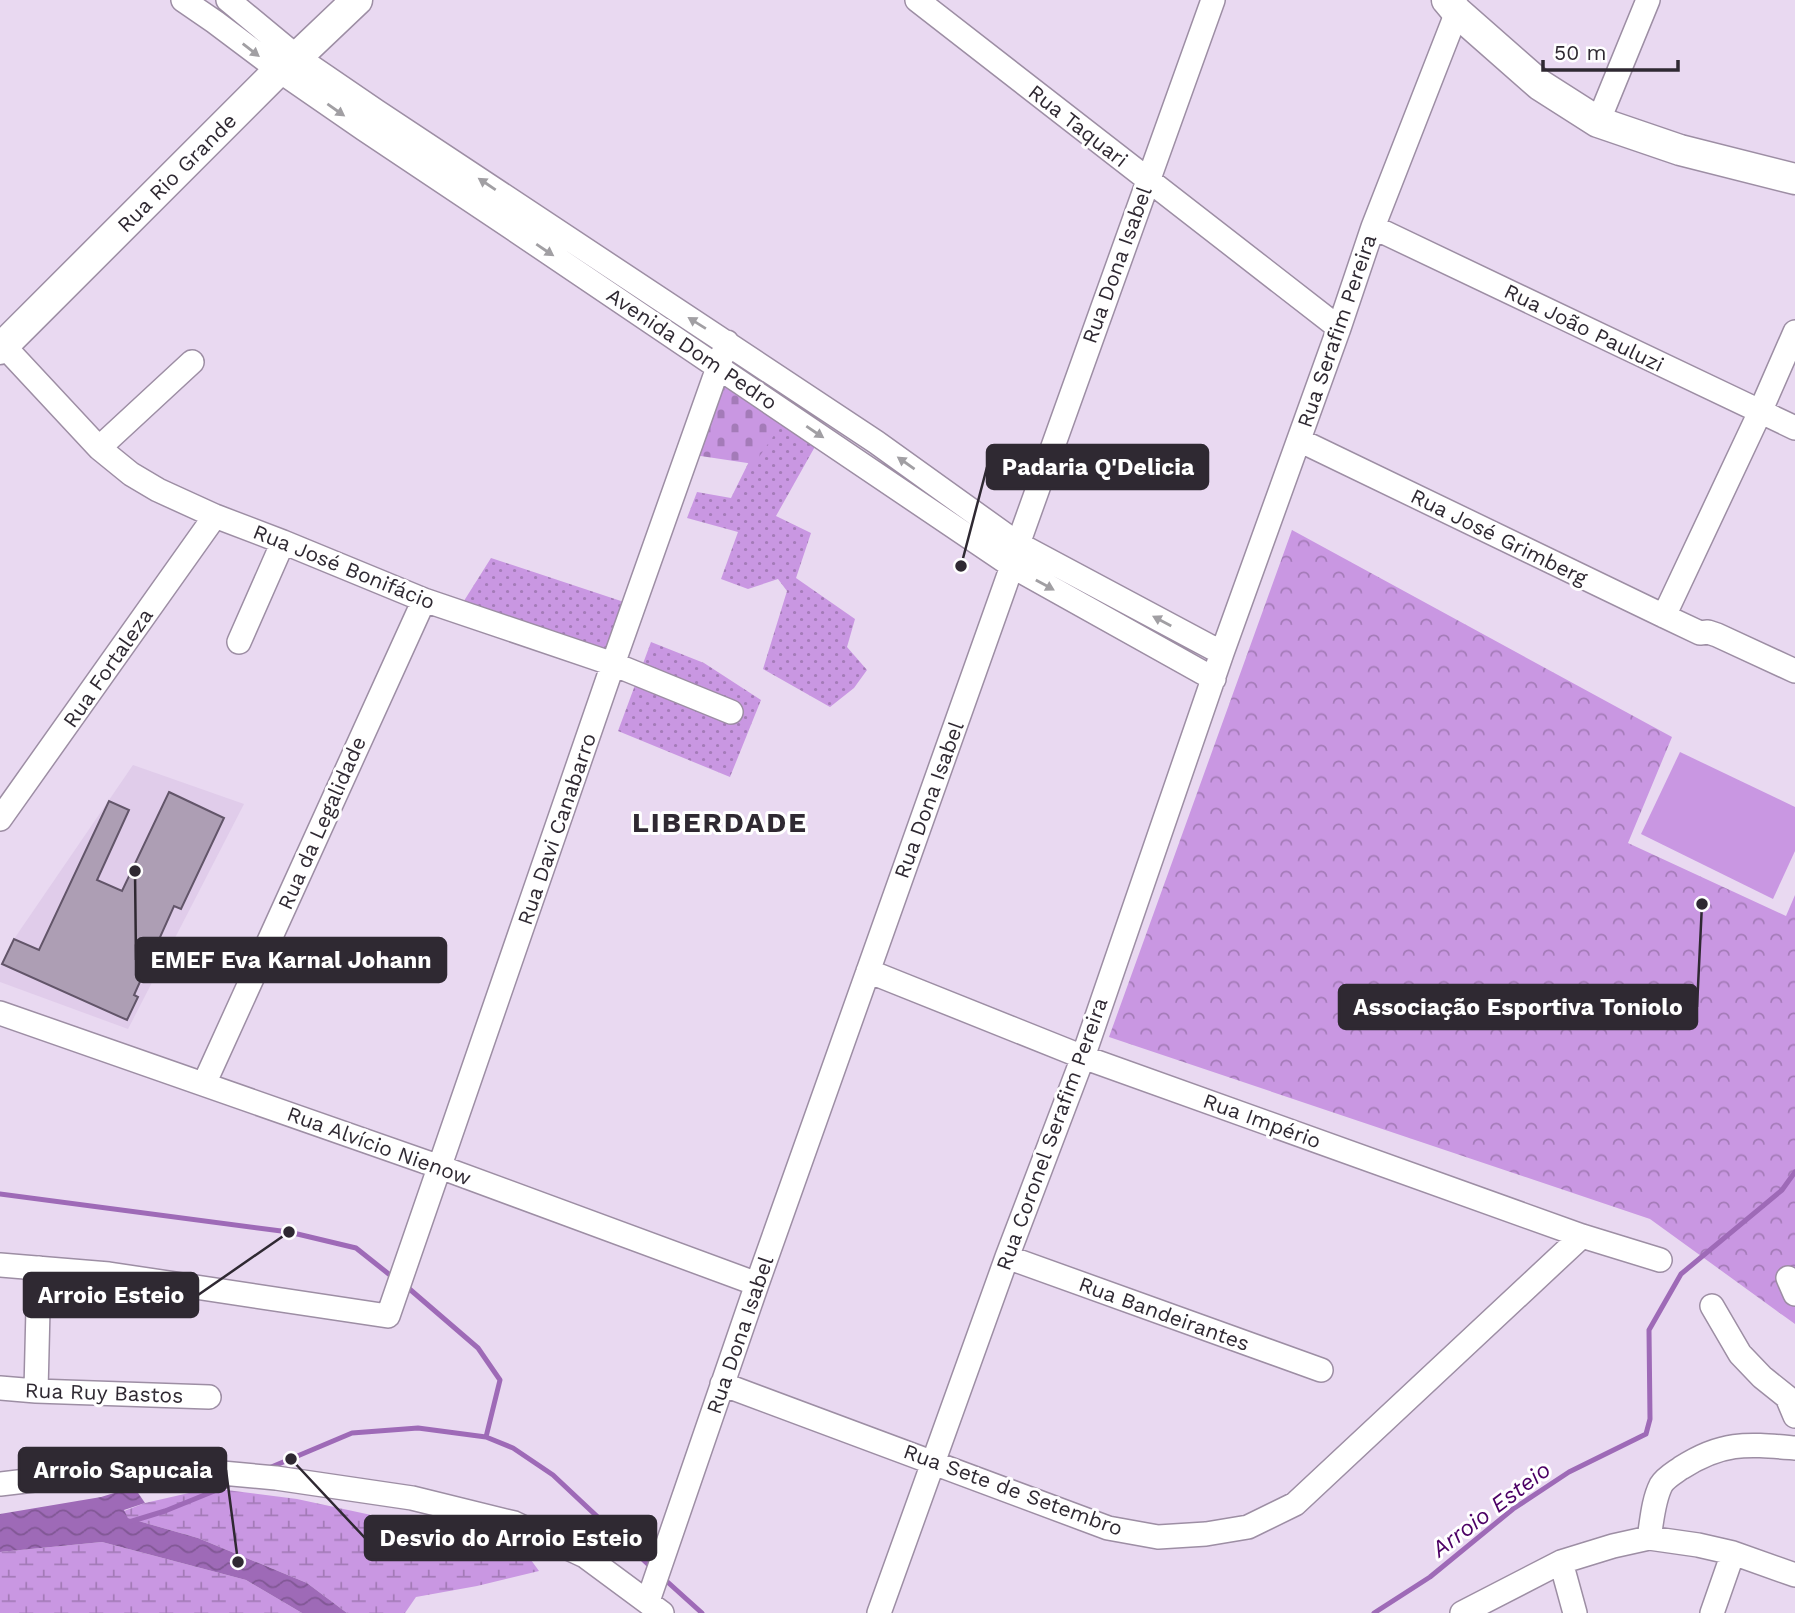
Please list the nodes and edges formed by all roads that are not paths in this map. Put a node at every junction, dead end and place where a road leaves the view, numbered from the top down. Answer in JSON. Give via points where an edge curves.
{"nodes":[{"id":1,"x":183,"y":0,"type":"edge"},
{"id":2,"x":357,"y":0,"type":"edge"},
{"id":3,"x":917,"y":0,"type":"edge"},
{"id":4,"x":1213,"y":0,"type":"edge"},
{"id":5,"x":1648,"y":0,"type":"edge"},
{"id":6,"x":229,"y":1,"type":"edge"},
{"id":7,"x":1452,"y":6,"type":"edge"},
{"id":8,"x":215,"y":22,"type":"junction"},
{"id":9,"x":288,"y":64,"type":"junction"},
{"id":10,"x":370,"y":120,"type":"junction"},
{"id":11,"x":1598,"y":122,"type":"junction"},
{"id":12,"x":450,"y":159,"type":"junction"},
{"id":13,"x":437,"y":178,"type":"junction"},
{"id":14,"x":1795,"y":179,"type":"edge"},
{"id":15,"x":1148,"y":180,"type":"junction"},
{"id":16,"x":519,"y":219,"type":"junction"},
{"id":17,"x":1373,"y":227,"type":"junction"},
{"id":18,"x":598,"y":257,"type":"junction"},
{"id":19,"x":585,"y":277,"type":"junction"},
{"id":20,"x":671,"y":307,"type":"junction"},
{"id":21,"x":659,"y":327,"type":"junction"},
{"id":22,"x":1339,"y":328,"type":"junction"},
{"id":23,"x":1795,"y":332,"type":"edge"},
{"id":24,"x":727,"y":342,"type":"junction"},
{"id":25,"x":2,"y":347,"type":"edge"},
{"id":26,"x":192,"y":362,"type":"dead end"},
{"id":27,"x":717,"y":366,"type":"junction"},
{"id":28,"x":800,"y":393,"type":"junction"},
{"id":29,"x":1760,"y":412,"type":"junction"},
{"id":30,"x":786,"y":413,"type":"junction"},
{"id":31,"x":1795,"y":428,"type":"edge"},
{"id":32,"x":1299,"y":440,"type":"junction"},
{"id":33,"x":876,"y":442,"type":"junction"},
{"id":34,"x":99,"y":448,"type":"junction"},
{"id":35,"x":862,"y":464,"type":"junction"},
{"id":36,"x":949,"y":494,"type":"junction"},
{"id":37,"x":936,"y":514,"type":"junction"},
{"id":38,"x":215,"y":516,"type":"junction"},
{"id":39,"x":283,"y":542,"type":"junction"},
{"id":40,"x":1018,"y":544,"type":"junction"},
{"id":41,"x":1012,"y":566,"type":"junction"},
{"id":42,"x":424,"y":600,"type":"junction"},
{"id":43,"x":1664,"y":616,"type":"junction"},
{"id":44,"x":1700,"y":633,"type":"junction"},
{"id":45,"x":239,"y":642,"type":"dead end"},
{"id":46,"x":1222,"y":653,"type":"junction"},
{"id":47,"x":613,"y":664,"type":"junction"},
{"id":48,"x":1795,"y":671,"type":"edge"},
{"id":49,"x":1214,"y":679,"type":"junction"},
{"id":50,"x":1795,"y":685,"type":"edge"},
{"id":51,"x":731,"y":712,"type":"dead end"},
{"id":52,"x":0,"y":819,"type":"edge"},
{"id":53,"x":868,"y":971,"type":"junction"},
{"id":54,"x":0,"y":1013,"type":"edge"},
{"id":55,"x":1083,"y":1057,"type":"junction"},
{"id":56,"x":204,"y":1084,"type":"junction"},
{"id":57,"x":440,"y":1167,"type":"junction"},
{"id":58,"x":1582,"y":1236,"type":"junction"},
{"id":59,"x":1007,"y":1257,"type":"junction"},
{"id":60,"x":1660,"y":1260,"type":"dead end"},
{"id":61,"x":0,"y":1265,"type":"edge"},
{"id":62,"x":39,"y":1268,"type":"junction"},
{"id":63,"x":757,"y":1284,"type":"junction"},
{"id":64,"x":1712,"y":1306,"type":"dead end"},
{"id":65,"x":1321,"y":1370,"type":"dead end"},
{"id":66,"x":722,"y":1384,"type":"junction"},
{"id":67,"x":0,"y":1388,"type":"edge"},
{"id":68,"x":36,"y":1391,"type":"junction"},
{"id":69,"x":209,"y":1397,"type":"dead end"},
{"id":70,"x":1795,"y":1416,"type":"edge"},
{"id":71,"x":1795,"y":1448,"type":"edge"},
{"id":72,"x":934,"y":1462,"type":"junction"},
{"id":73,"x":0,"y":1484,"type":"edge"},
{"id":74,"x":1650,"y":1538,"type":"junction"},
{"id":75,"x":1733,"y":1553,"type":"junction"},
{"id":76,"x":1561,"y":1562,"type":"junction"},
{"id":77,"x":1795,"y":1574,"type":"edge"},
{"id":78,"x":655,"y":1600,"type":"edge"},
{"id":79,"x":1471,"y":1611,"type":"edge"},
{"id":80,"x":879,"y":1613,"type":"edge"},
{"id":81,"x":1575,"y":1613,"type":"edge"},
{"id":82,"x":1712,"y":1613,"type":"edge"}],
"edges":[{"from":1,"to":8,"type":"street","name":"Avenida Dom Pedro"},
{"from":2,"to":9,"type":"main road","name":"Rua Rio Grande"},
{"from":3,"to":15,"type":"street","name":"Rua Taquari"},
{"from":4,"to":15,"type":"street","name":"Rua Dona Isabel"},
{"from":5,"to":11,"type":"street"},
{"from":6,"to":8,"type":"street"},
{"from":6,"to":9,"type":"street","name":"Avenida Dom Pedro"},
{"from":7,"to":11,"type":"main road","via":[[1540,85]]},
{"from":7,"to":17,"type":"street","name":"Rua Serafim Pereira"},
{"from":8,"to":9,"type":"street","name":"Avenida Dom Pedro","one_way":true},
{"from":9,"to":10,"type":"street","name":"Avenida Dom Pedro"},
{"from":9,"to":25,"type":"main road","name":"Rua Rio Grande"},
{"from":10,"to":12,"type":"street","name":"Avenida Dom Pedro"},
{"from":10,"to":13,"type":"street","name":"Avenida Dom Pedro"},
{"from":11,"to":14,"type":"main road","via":[[1680,150]]},
{"from":12,"to":13,"type":"street"},
{"from":16,"to":12,"type":"street","name":"Avenida Dom Pedro","one_way":true},
{"from":13,"to":16,"type":"street","name":"Avenida Dom Pedro"},
{"from":15,"to":22,"type":"street","name":"Rua Taquari"},
{"from":15,"to":40,"type":"street","name":"Rua Dona Isabel"},
{"from":16,"to":18,"type":"street","name":"Avenida Dom Pedro"},
{"from":16,"to":19,"type":"street","name":"Avenida Dom Pedro","one_way":true},
{"from":17,"to":22,"type":"street","name":"Rua Serafim Pereira"},
{"from":17,"to":29,"type":"street","name":"Rua João Pauluzi"},
{"from":18,"to":19,"type":"street"},
{"from":18,"to":20,"type":"street","name":"Avenida Dom Pedro"},
{"from":19,"to":21,"type":"street","name":"Avenida Dom Pedro"},
{"from":20,"to":21,"type":"street"},
{"from":24,"to":20,"type":"street","name":"Avenida Dom Pedro","one_way":true},
{"from":21,"to":27,"type":"street","name":"Avenida Dom Pedro"},
{"from":22,"to":32,"type":"street","name":"Rua Serafim Pereira"},
{"from":23,"to":29,"type":"street"},
{"from":24,"to":27,"type":"street","name":"Rua Davi Canabarro"},
{"from":24,"to":28,"type":"street","name":"Avenida Dom Pedro"},
{"from":25,"to":34,"type":"street","name":"Rua José Bonifácio"},
{"from":26,"to":34,"type":"street"},
{"from":27,"to":30,"type":"street","name":"Avenida Dom Pedro"},
{"from":27,"to":47,"type":"street","name":"Rua Davi Canabarro"},
{"from":28,"to":30,"type":"street"},
{"from":28,"to":33,"type":"street","name":"Avenida Dom Pedro"},
{"from":29,"to":31,"type":"street","name":"Rua João Pauluzi"},
{"from":29,"to":43,"type":"street"},
{"from":30,"to":35,"type":"street","name":"Avenida Dom Pedro","one_way":true},
{"from":32,"to":43,"type":"street","name":"Rua José Grimberg"},
{"from":32,"to":46,"type":"street","name":"Rua Serafim Pereira"},
{"from":33,"to":35,"type":"street"},
{"from":36,"to":33,"type":"street","name":"Avenida Dom Pedro","one_way":true},
{"from":34,"to":38,"type":"street","name":"Rua José Bonifácio","via":[[158,490]]},
{"from":35,"to":37,"type":"street","name":"Avenida Dom Pedro"},
{"from":36,"to":37,"type":"street"},
{"from":36,"to":40,"type":"street","name":"Avenida Dom Pedro"},
{"from":37,"to":41,"type":"street","name":"Avenida Dom Pedro"},
{"from":38,"to":39,"type":"street","name":"Rua José Bonifácio"},
{"from":38,"to":52,"type":"street","name":"Rua Fortaleza"},
{"from":39,"to":42,"type":"street","name":"Rua José Bonifácio"},
{"from":39,"to":45,"type":"street"},
{"from":40,"to":41,"type":"street","name":"Rua Dona Isabel"},
{"from":46,"to":40,"type":"street","name":"Avenida Dom Pedro","one_way":true},
{"from":41,"to":49,"type":"street","name":"Avenida Dom Pedro","one_way":true},
{"from":41,"to":53,"type":"street","name":"Rua Dona Isabel"},
{"from":42,"to":47,"type":"street","name":"Rua José Bonifácio"},
{"from":42,"to":56,"type":"street","name":"Rua da Legalidade"},
{"from":43,"to":44,"type":"street","name":"Rua José Grimberg"},
{"from":44,"to":48,"type":"street","name":"Rua José Grimberg","via":[[1717,635]]},
{"from":44,"to":50,"type":"street","name":"Rua José Grimberg","via":[[1711,648]]},
{"from":46,"to":49,"type":"street","name":"Rua Coronel Serafim Pereira"},
{"from":47,"to":51,"type":"street","name":"Rua José Bonifácio"},
{"from":47,"to":57,"type":"street","name":"Rua Davi Canabarro"},
{"from":49,"to":55,"type":"street","name":"Rua Coronel Serafim Pereira"},
{"from":53,"to":55,"type":"street","name":"Rua Império"},
{"from":53,"to":63,"type":"street","name":"Rua Dona Isabel"},
{"from":54,"to":56,"type":"street","name":"Rua Alvício Nienow"},
{"from":55,"to":58,"type":"street","name":"Rua Império"},
{"from":55,"to":59,"type":"street","name":"Rua Coronel Serafim Pereira"},
{"from":56,"to":57,"type":"street","name":"Rua Alvício Nienow"},
{"from":57,"to":62,"type":"street","name":"Rua Davi Canabarro","via":[[392,1306]]},
{"from":57,"to":63,"type":"street","name":"Rua Alvício Nienow"},
{"from":58,"to":60,"type":"street","name":"Rua Império"},
{"from":58,"to":72,"type":"street","name":"Rua Sete de Setembro","via":[[1294,1504],[1248,1527],[1158,1537],[1108,1528]]},
{"from":59,"to":65,"type":"street","name":"Rua Bandeirantes"},
{"from":59,"to":72,"type":"street","name":"Rua Coronel Serafim Pereira"},
{"from":61,"to":62,"type":"street"},
{"from":62,"to":68,"type":"street"},
{"from":63,"to":66,"type":"street","name":"Rua Dona Isabel"},
{"from":64,"to":70,"type":"street","via":[[1740,1354],[1787,1397]]},
{"from":66,"to":72,"type":"street","name":"Rua Sete de Setembro"},
{"from":66,"to":78,"type":"street","name":"Rua Dona Isabel","via":[[668,1542]]},
{"from":67,"to":68,"type":"street","name":"Rua Ruy Bastos"},
{"from":68,"to":69,"type":"street","name":"Rua Ruy Bastos"},
{"from":71,"to":74,"type":"street","via":[[1732,1446],[1702,1455],[1662,1482]]},
{"from":72,"to":80,"type":"street","name":"Rua Coronel Serafim Pereira"},
{"from":73,"to":78,"type":"street","via":[[167,1468],[412,1498],[514,1523],[585,1556]]},
{"from":74,"to":75,"type":"street"},
{"from":74,"to":76,"type":"street"},
{"from":75,"to":77,"type":"street"},
{"from":75,"to":82,"type":"street"},
{"from":76,"to":79,"type":"street"},
{"from":76,"to":81,"type":"street"}]}
